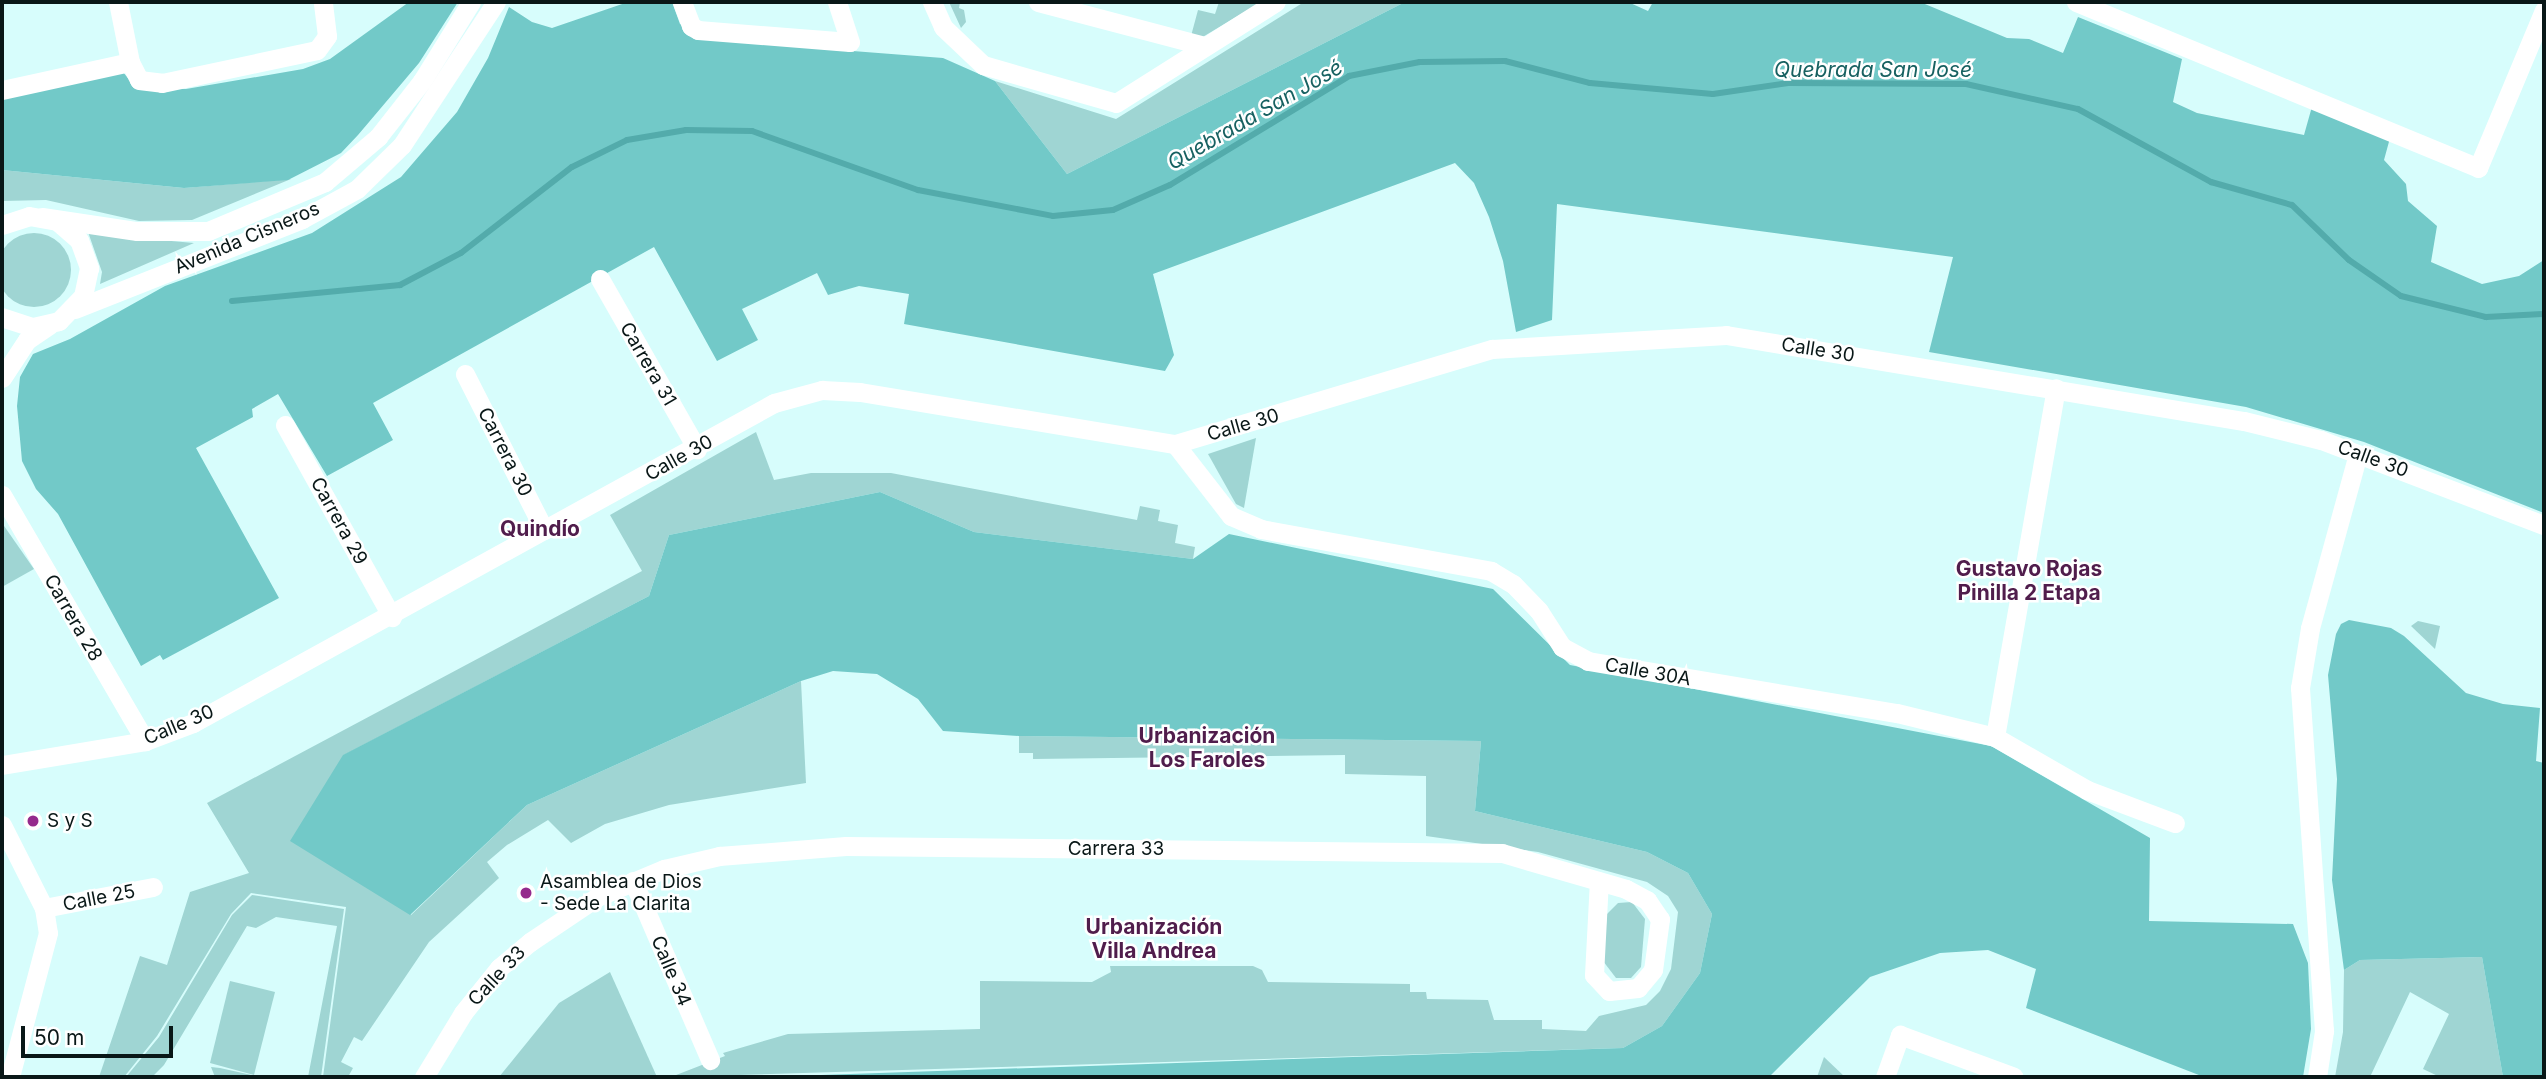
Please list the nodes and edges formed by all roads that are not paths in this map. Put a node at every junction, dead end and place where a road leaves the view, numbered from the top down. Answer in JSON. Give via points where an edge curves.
{"nodes":[{"id":1,"x":118,"y":2,"type":"edge"},
{"id":2,"x":323,"y":2,"type":"edge"},
{"id":3,"x":471,"y":2,"type":"edge"},
{"id":4,"x":496,"y":2,"type":"edge"},
{"id":5,"x":682,"y":2,"type":"edge"},
{"id":6,"x":837,"y":2,"type":"edge"},
{"id":7,"x":932,"y":2,"type":"edge"},
{"id":8,"x":1038,"y":2,"type":"edge"},
{"id":9,"x":1276,"y":2,"type":"edge"},
{"id":10,"x":2076,"y":2,"type":"edge"},
{"id":11,"x":2544,"y":10,"type":"edge"},
{"id":12,"x":1204,"y":46,"type":"junction"},
{"id":13,"x":130,"y":62,"type":"junction"},
{"id":14,"x":2,"y":90,"type":"edge"},
{"id":15,"x":42,"y":217,"type":"junction"},
{"id":16,"x":6,"y":221,"type":"edge"},
{"id":17,"x":600,"y":279,"type":"dead end"},
{"id":18,"x":75,"y":309,"type":"junction"},
{"id":19,"x":2,"y":317,"type":"edge"},
{"id":20,"x":41,"y":326,"type":"junction"},
{"id":21,"x":2,"y":332,"type":"edge"},
{"id":22,"x":465,"y":374,"type":"dead end"},
{"id":23,"x":2,"y":378,"type":"edge"},
{"id":24,"x":2056,"y":388,"type":"junction"},
{"id":25,"x":285,"y":425,"type":"dead end"},
{"id":26,"x":1175,"y":444,"type":"junction"},
{"id":27,"x":697,"y":449,"type":"junction"},
{"id":28,"x":2358,"y":454,"type":"junction"},
{"id":29,"x":2,"y":495,"type":"edge"},
{"id":30,"x":2544,"y":525,"type":"edge"},
{"id":31,"x":544,"y":530,"type":"junction"},
{"id":32,"x":392,"y":617,"type":"junction"},
{"id":33,"x":1995,"y":737,"type":"junction"},
{"id":34,"x":145,"y":741,"type":"junction"},
{"id":35,"x":2,"y":765,"type":"edge"},
{"id":36,"x":2175,"y":824,"type":"dead end"},
{"id":37,"x":2,"y":825,"type":"edge"},
{"id":38,"x":633,"y":881,"type":"junction"},
{"id":39,"x":1599,"y":881,"type":"junction"},
{"id":40,"x":153,"y":887,"type":"dead end"},
{"id":41,"x":44,"y":908,"type":"junction"},
{"id":42,"x":710,"y":1060,"type":"dead end"},
{"id":43,"x":10,"y":1077,"type":"edge"},
{"id":44,"x":424,"y":1077,"type":"edge"},
{"id":45,"x":1885,"y":1077,"type":"edge"},
{"id":46,"x":2014,"y":1077,"type":"edge"},
{"id":47,"x":2317,"y":1077,"type":"edge"}],
"edges":[{"from":1,"to":13,"type":"street"},
{"from":2,"to":13,"type":"street","via":[[327,36],[317,50],[162,83],[139,80]]},
{"from":3,"to":15,"type":"street","name":"Avenida Cisneros","via":[[422,81],[378,137],[325,182],[208,231],[138,231]]},
{"from":4,"to":18,"type":"street","name":"Avenida Cisneros","via":[[401,145],[357,189],[302,219]]},
{"from":5,"to":6,"type":"street","via":[[691,26],[698,30],[850,42]]},
{"from":7,"to":12,"type":"street","via":[[943,27],[983,65],[1116,103]]},
{"from":8,"to":12,"type":"street"},
{"from":9,"to":12,"type":"street"},
{"from":10,"to":11,"type":"street","via":[[2478,168]]},
{"from":13,"to":14,"type":"street"},
{"from":15,"to":16,"type":"street","name":"Avenida Cisneros"},
{"from":15,"to":18,"type":"street","via":[[69,229],[86,253],[88,282]]},
{"from":17,"to":27,"type":"street","name":"Carrera 31"},
{"from":18,"to":20,"type":"street","name":"Avenida Cisneros"},
{"from":19,"to":20,"type":"street"},
{"from":20,"to":21,"type":"street"},
{"from":20,"to":23,"type":"street"},
{"from":22,"to":31,"type":"street","name":"Carrera 30"},
{"from":24,"to":26,"type":"street","name":"Calle 30","via":[[1726,335],[1586,342],[1492,349]]},
{"from":24,"to":28,"type":"street","name":"Calle 30","via":[[2244,421]]},
{"from":24,"to":33,"type":"street"},
{"from":25,"to":32,"type":"street","name":"Carrera 29"},
{"from":26,"to":27,"type":"street","name":"Calle 30","via":[[860,392],[822,390],[774,403]]},
{"from":26,"to":33,"type":"street","name":"Calle 30A","via":[[1231,516],[1274,531],[1490,571],[1522,593],[1562,647],[1588,661],[1897,713]]},
{"from":27,"to":31,"type":"street","name":"Calle 30"},
{"from":28,"to":30,"type":"street","name":"Calle 30"},
{"from":28,"to":47,"type":"street","via":[[2310,628],[2300,688],[2324,1031]]},
{"from":29,"to":34,"type":"street","name":"Carrera 28"},
{"from":31,"to":32,"type":"street","name":"Calle 30"},
{"from":32,"to":34,"type":"street","name":"Calle 30","via":[[193,723]]},
{"from":33,"to":36,"type":"street","name":"Calle 30A","via":[[2087,790]]},
{"from":34,"to":35,"type":"street","name":"Calle 30"},
{"from":37,"to":41,"type":"street"},
{"from":38,"to":39,"type":"street","name":"Carrera 33","via":[[719,856],[846,846],[1502,853]]},
{"from":38,"to":42,"type":"street","name":"Calle 34"},
{"from":38,"to":44,"type":"street","name":"Calle 33","via":[[562,919],[499,968],[463,1013]]},
{"from":39,"to":39,"type":"street","name":"Carrera 33","via":[[1594,975],[1609,991],[1638,988],[1653,970],[1660,919],[1647,900]]},
{"from":40,"to":41,"type":"street","name":"Calle 25"},
{"from":41,"to":43,"type":"street","via":[[48,933]]},
{"from":45,"to":46,"type":"street","via":[[1900,1035]]}]}
